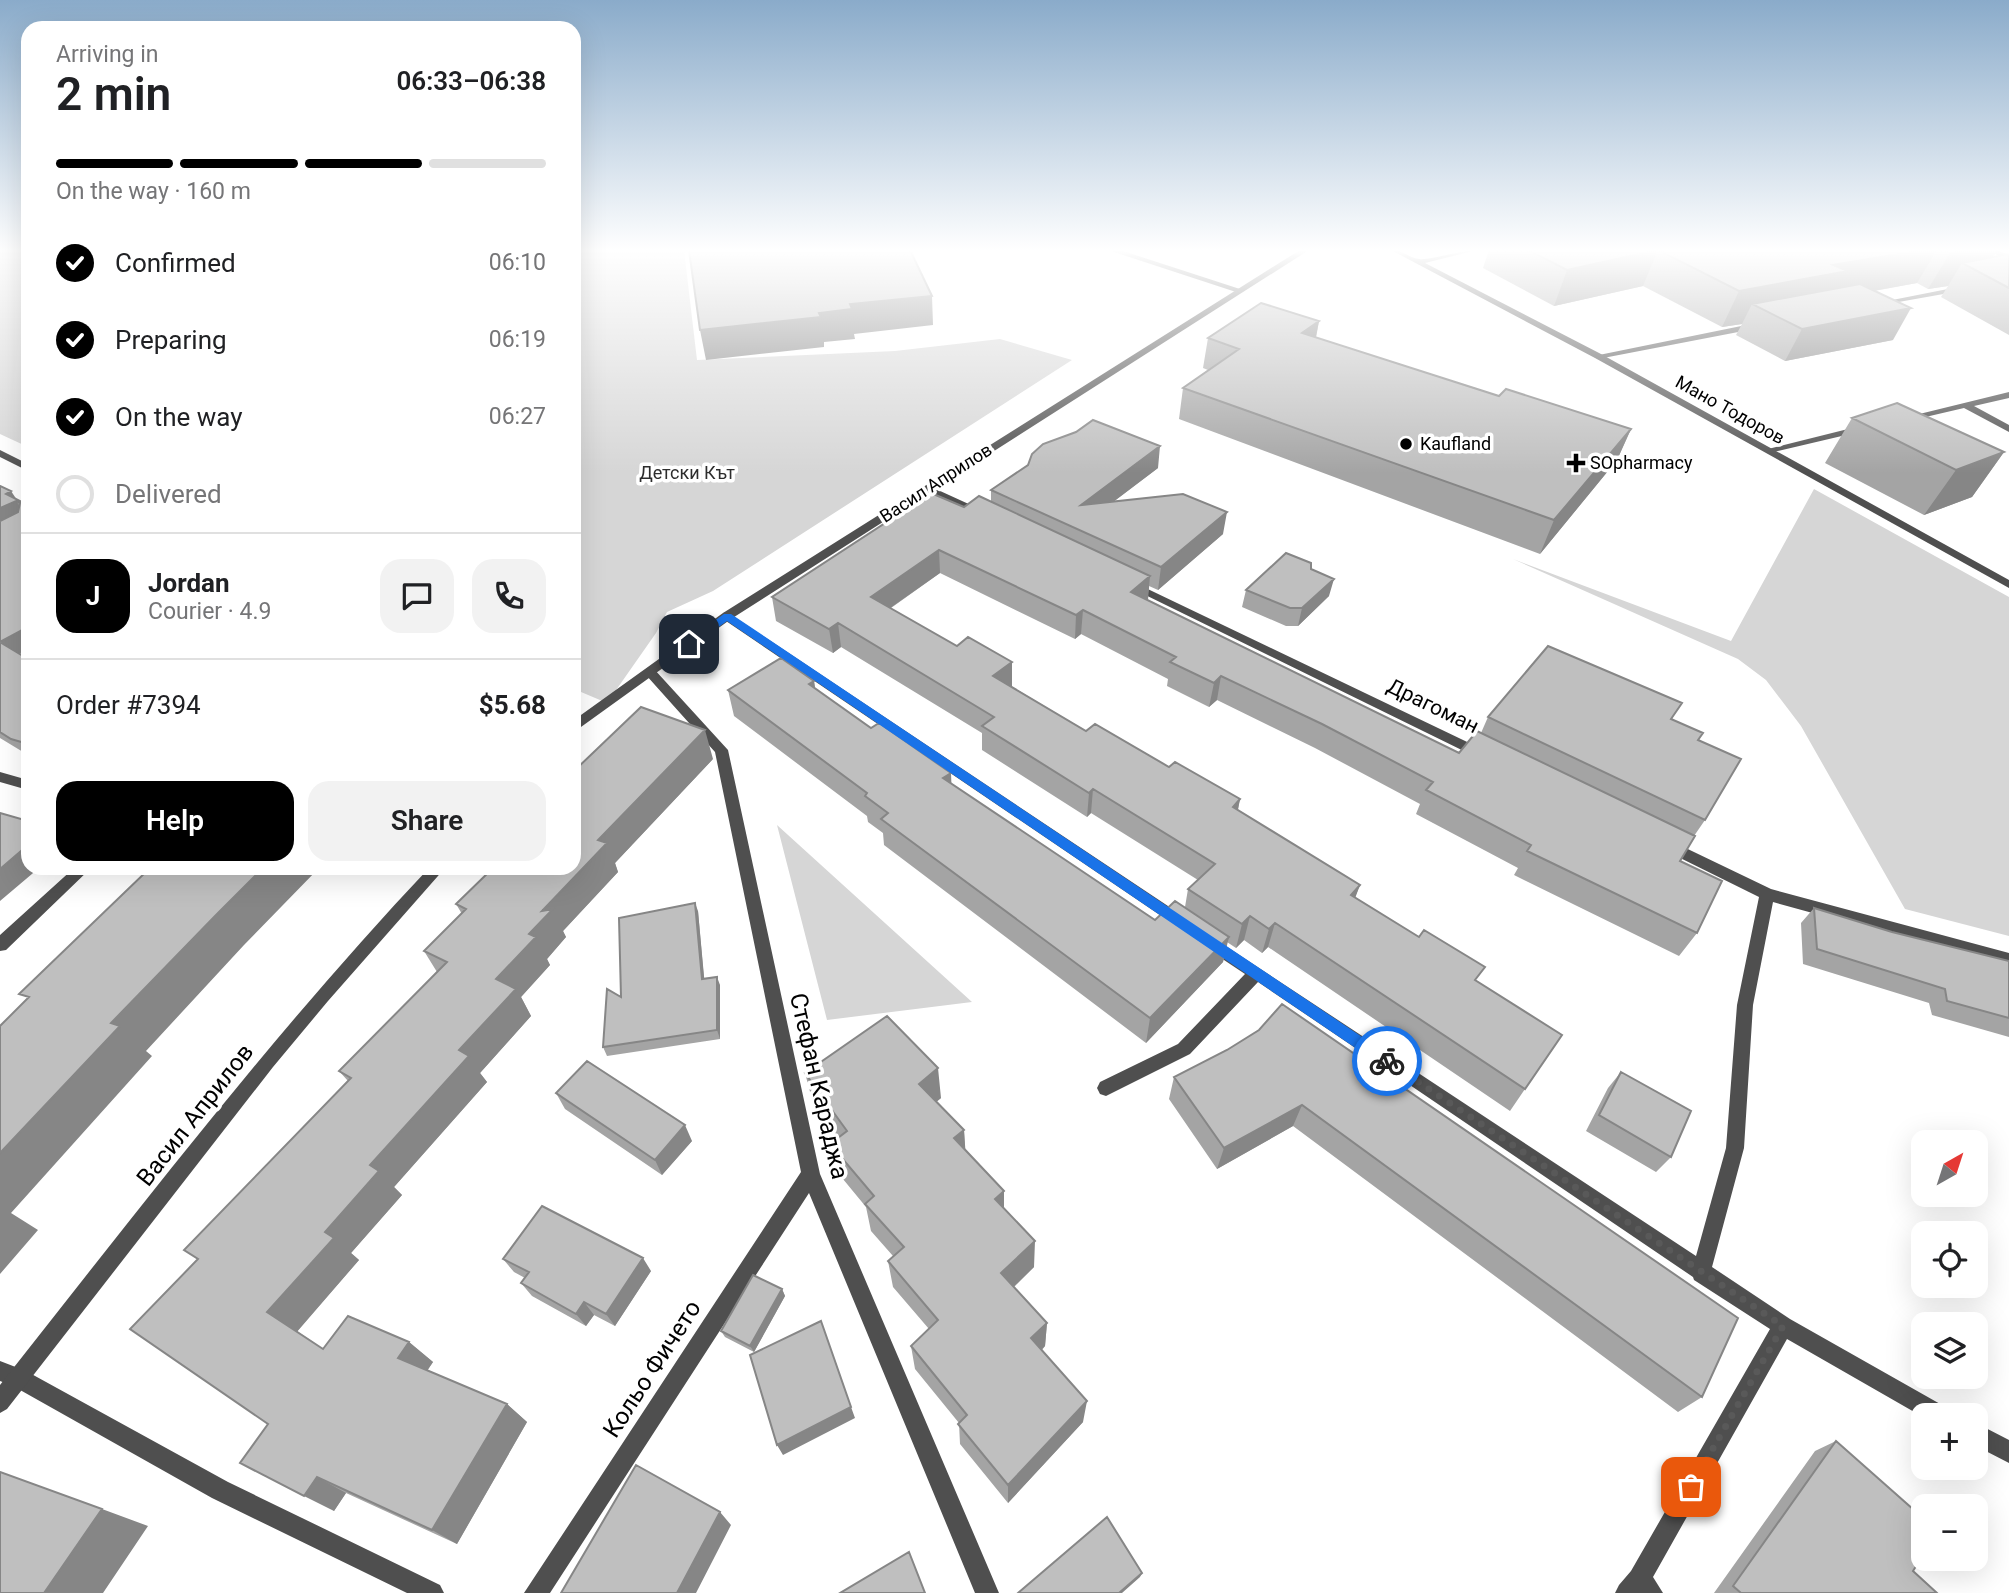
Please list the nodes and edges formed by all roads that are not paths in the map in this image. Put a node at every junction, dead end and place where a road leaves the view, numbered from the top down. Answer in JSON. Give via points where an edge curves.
{"nodes":[{"id":1,"x":1185,"y":324,"type":"edge"},
{"id":2,"x":1538,"y":324,"type":"edge"},
{"id":3,"x":1762,"y":325,"type":"edge"},
{"id":4,"x":1598,"y":356,"type":"junction"},
{"id":5,"x":2009,"y":396,"type":"edge"},
{"id":6,"x":1965,"y":405,"type":"junction"},
{"id":7,"x":1887,"y":423,"type":"edge"},
{"id":8,"x":1874,"y":426,"type":"edge"},
{"id":9,"x":2009,"y":429,"type":"edge"},
{"id":10,"x":1769,"y":450,"type":"junction"},
{"id":11,"x":0,"y":453,"type":"edge"},
{"id":12,"x":21,"y":464,"type":"edge"},
{"id":13,"x":927,"y":488,"type":"junction"},
{"id":14,"x":989,"y":517,"type":"edge"},
{"id":15,"x":1113,"y":576,"type":"edge"},
{"id":16,"x":2009,"y":585,"type":"edge"},
{"id":17,"x":727,"y":616,"type":"junction"},
{"id":18,"x":650,"y":672,"type":"junction"},
{"id":19,"x":581,"y":722,"type":"edge"},
{"id":20,"x":1496,"y":761,"type":"edge"},
{"id":21,"x":0,"y":777,"type":"edge"},
{"id":22,"x":21,"y":783,"type":"edge"},
{"id":23,"x":1656,"y":840,"type":"edge"},
{"id":24,"x":76,"y":875,"type":"edge"},
{"id":25,"x":431,"y":875,"type":"edge"},
{"id":26,"x":1767,"y":894,"type":"junction"},
{"id":27,"x":0,"y":945,"type":"edge"},
{"id":28,"x":2009,"y":960,"type":"edge"},
{"id":29,"x":1256,"y":973,"type":"junction"},
{"id":30,"x":1106,"y":1088,"type":"dead end"},
{"id":31,"x":811,"y":1174,"type":"junction"},
{"id":32,"x":1701,"y":1273,"type":"junction"},
{"id":33,"x":1783,"y":1326,"type":"junction"},
{"id":34,"x":9,"y":1374,"type":"edge"},
{"id":35,"x":0,"y":1402,"type":"edge"},
{"id":36,"x":1919,"y":1403,"type":"edge"},
{"id":37,"x":1988,"y":1441,"type":"edge"},
{"id":38,"x":2009,"y":1452,"type":"edge"},
{"id":39,"x":1639,"y":1588,"type":"edge"},
{"id":40,"x":432,"y":1593,"type":"edge"},
{"id":41,"x":536,"y":1593,"type":"edge"},
{"id":42,"x":987,"y":1593,"type":"edge"}],
"edges":[{"from":1,"to":13,"type":"street","name":"Васил Априлов"},
{"from":2,"to":4,"type":"street","name":"Мано Тодоров"},
{"from":3,"to":4,"type":"street"},
{"from":4,"to":10,"type":"street","name":"Мано Тодоров"},
{"from":5,"to":6,"type":"street"},
{"from":6,"to":7,"type":"street"},
{"from":6,"to":9,"type":"street"},
{"from":8,"to":10,"type":"street"},
{"from":10,"to":16,"type":"street","name":"Мано Тодоров"},
{"from":11,"to":12,"type":"street"},
{"from":13,"to":14,"type":"street"},
{"from":13,"to":17,"type":"street","name":"Васил Априлов"},
{"from":15,"to":20,"type":"street","name":"Драгоман"},
{"from":17,"to":18,"type":"street","name":"Васил Априлов"},
{"from":17,"to":29,"type":"street"},
{"from":18,"to":19,"type":"street","name":"Васил Априлов"},
{"from":18,"to":31,"type":"street","name":"Стефан Караджа","via":[[721,750]]},
{"from":21,"to":22,"type":"street"},
{"from":23,"to":26,"type":"street"},
{"from":24,"to":27,"type":"street"},
{"from":25,"to":34,"type":"street","name":"Васил Априлов","via":[[275,1053]]},
{"from":26,"to":28,"type":"street"},
{"from":26,"to":32,"type":"street","via":[[1745,1005],[1735,1148]]},
{"from":29,"to":30,"type":"street","via":[[1184,1049]]},
{"from":29,"to":32,"type":"street"},
{"from":31,"to":41,"type":"street","name":"Кольо Фичето"},
{"from":31,"to":42,"type":"street","name":"Стефан Караджа"},
{"from":32,"to":33,"type":"street"},
{"from":33,"to":36,"type":"street"},
{"from":33,"to":39,"type":"street"},
{"from":34,"to":35,"type":"street","name":"Васил Априлов"},
{"from":34,"to":40,"type":"street","via":[[220,1490]]},
{"from":37,"to":38,"type":"street"}]}
